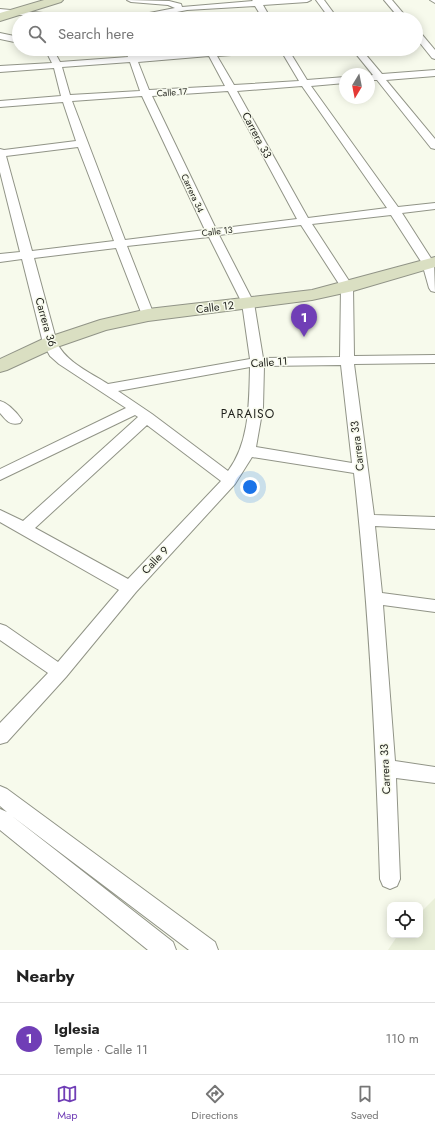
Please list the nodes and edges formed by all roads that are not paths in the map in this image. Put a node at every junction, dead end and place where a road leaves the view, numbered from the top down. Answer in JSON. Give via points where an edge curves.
{"nodes":[{"id":1,"x":56,"y":0,"type":"edge"},
{"id":2,"x":131,"y":0,"type":"edge"},
{"id":3,"x":307,"y":0,"type":"edge"},
{"id":4,"x":320,"y":0,"type":"edge"},
{"id":5,"x":388,"y":0,"type":"edge"},
{"id":6,"x":257,"y":2,"type":"edge"},
{"id":7,"x":187,"y":4,"type":"edge"},
{"id":8,"x":0,"y":11,"type":"edge"},
{"id":9,"x":20,"y":12,"type":"joint"},
{"id":10,"x":157,"y":12,"type":"edge"},
{"id":11,"x":263,"y":12,"type":"edge"},
{"id":12,"x":329,"y":12,"type":"edge"},
{"id":13,"x":398,"y":12,"type":"edge"},
{"id":14,"x":12,"y":14,"type":"edge"},
{"id":15,"x":0,"y":17,"type":"edge"},
{"id":16,"x":0,"y":36,"type":"edge"},
{"id":17,"x":12,"y":38,"type":"edge"},
{"id":18,"x":423,"y":38,"type":"edge"},
{"id":19,"x":435,"y":39,"type":"edge"},
{"id":20,"x":423,"y":43,"type":"edge"},
{"id":21,"x":53,"y":56,"type":"edge"},
{"id":22,"x":116,"y":56,"type":"edge"},
{"id":23,"x":132,"y":56,"type":"edge"},
{"id":24,"x":213,"y":56,"type":"edge"},
{"id":25,"x":288,"y":56,"type":"edge"},
{"id":26,"x":362,"y":56,"type":"edge"},
{"id":27,"x":435,"y":56,"type":"edge"},
{"id":28,"x":57,"y":64,"type":"junction"},
{"id":29,"x":0,"y":69,"type":"edge"},
{"id":30,"x":435,"y":73,"type":"edge"},
{"id":31,"x":375,"y":78,"type":"edge"},
{"id":32,"x":379,"y":78,"type":"junction"},
{"id":33,"x":339,"y":81,"type":"edge"},
{"id":34,"x":305,"y":84,"type":"junction"},
{"id":35,"x":232,"y":89,"type":"junction"},
{"id":36,"x":146,"y":94,"type":"junction"},
{"id":37,"x":66,"y":98,"type":"junction"},
{"id":38,"x":0,"y":104,"type":"edge"},
{"id":39,"x":82,"y":143,"type":"junction"},
{"id":40,"x":435,"y":146,"type":"edge"},
{"id":41,"x":0,"y":153,"type":"edge"},
{"id":42,"x":435,"y":206,"type":"edge"},
{"id":43,"x":394,"y":210,"type":"junction"},
{"id":44,"x":304,"y":220,"type":"junction"},
{"id":45,"x":212,"y":232,"type":"junction"},
{"id":46,"x":122,"y":244,"type":"junction"},
{"id":47,"x":28,"y":254,"type":"junction"},
{"id":48,"x":0,"y":258,"type":"edge"},
{"id":49,"x":431,"y":263,"type":"edge"},
{"id":50,"x":347,"y":288,"type":"junction"},
{"id":51,"x":435,"y":288,"type":"edge"},
{"id":52,"x":248,"y":303,"type":"junction"},
{"id":53,"x":148,"y":315,"type":"junction"},
{"id":54,"x":50,"y":343,"type":"junction"},
{"id":55,"x":347,"y":359,"type":"junction"},
{"id":56,"x":435,"y":359,"type":"edge"},
{"id":57,"x":257,"y":362,"type":"junction"},
{"id":58,"x":0,"y":366,"type":"edge"},
{"id":59,"x":106,"y":389,"type":"junction"},
{"id":60,"x":0,"y":405,"type":"edge"},
{"id":61,"x":142,"y":413,"type":"junction"},
{"id":62,"x":15,"y":420,"type":"dead end"},
{"id":63,"x":248,"y":451,"type":"junction"},
{"id":64,"x":360,"y":469,"type":"junction"},
{"id":65,"x":0,"y":475,"type":"edge"},
{"id":66,"x":230,"y":480,"type":"junction"},
{"id":67,"x":0,"y":515,"type":"edge"},
{"id":68,"x":367,"y":520,"type":"junction"},
{"id":69,"x":435,"y":522,"type":"edge"},
{"id":70,"x":24,"y":529,"type":"junction"},
{"id":71,"x":130,"y":588,"type":"junction"},
{"id":72,"x":374,"y":598,"type":"junction"},
{"id":73,"x":435,"y":606,"type":"edge"},
{"id":74,"x":0,"y":631,"type":"edge"},
{"id":75,"x":60,"y":672,"type":"junction"},
{"id":76,"x":0,"y":736,"type":"edge"},
{"id":77,"x":386,"y":768,"type":"junction"},
{"id":78,"x":435,"y":775,"type":"edge"},
{"id":79,"x":0,"y":795,"type":"edge"},
{"id":80,"x":0,"y":818,"type":"edge"},
{"id":81,"x":390,"y":879,"type":"dead end"},
{"id":82,"x":139,"y":898,"type":"junction"},
{"id":83,"x":124,"y":917,"type":"junction"},
{"id":84,"x":165,"y":950,"type":"edge"},
{"id":85,"x":207,"y":950,"type":"edge"}],
"edges":[{"from":1,"to":9,"type":"street"},
{"from":2,"to":7,"type":"street"},
{"from":3,"to":6,"type":"street"},
{"from":4,"to":12,"type":"street"},
{"from":5,"to":13,"type":"street"},
{"from":6,"to":7,"type":"street"},
{"from":6,"to":11,"type":"street"},
{"from":7,"to":10,"type":"street"},
{"from":8,"to":9,"type":"street"},
{"from":14,"to":15,"type":"street"},
{"from":16,"to":17,"type":"street"},
{"from":18,"to":19,"type":"street"},
{"from":20,"to":27,"type":"street"},
{"from":21,"to":28,"type":"street"},
{"from":22,"to":28,"type":"street"},
{"from":23,"to":36,"type":"street","name":"Carrera 34"},
{"from":24,"to":35,"type":"street","name":"Carrera 33"},
{"from":25,"to":34,"type":"street"},
{"from":26,"to":32,"type":"street"},
{"from":28,"to":29,"type":"street"},
{"from":28,"to":37,"type":"street"},
{"from":30,"to":32,"type":"street"},
{"from":31,"to":32,"type":"street"},
{"from":32,"to":40,"type":"street"},
{"from":33,"to":34,"type":"street","name":"Calle 17"},
{"from":34,"to":35,"type":"street","name":"Calle 17"},
{"from":34,"to":43,"type":"street"},
{"from":35,"to":36,"type":"street","name":"Calle 17"},
{"from":35,"to":44,"type":"street","name":"Carrera 33"},
{"from":36,"to":37,"type":"street","name":"Calle 17"},
{"from":36,"to":45,"type":"street","name":"Carrera 34"},
{"from":37,"to":38,"type":"street","name":"Calle 17"},
{"from":37,"to":39,"type":"street"},
{"from":39,"to":41,"type":"street"},
{"from":39,"to":46,"type":"street"},
{"from":41,"to":47,"type":"street","name":"Carrera 36"},
{"from":42,"to":43,"type":"street","name":"Calle 13"},
{"from":43,"to":44,"type":"street","name":"Calle 13"},
{"from":43,"to":49,"type":"street"},
{"from":44,"to":45,"type":"street","name":"Calle 13"},
{"from":44,"to":50,"type":"street","name":"Carrera 33"},
{"from":45,"to":46,"type":"street","name":"Calle 13"},
{"from":45,"to":52,"type":"street","name":"Carrera 34"},
{"from":46,"to":47,"type":"street","name":"Calle 13"},
{"from":46,"to":53,"type":"street"},
{"from":47,"to":48,"type":"street","name":"Calle 13"},
{"from":47,"to":54,"type":"street","name":"Carrera 36"},
{"from":49,"to":50,"type":"street","name":"Calle 12"},
{"from":49,"to":51,"type":"street"},
{"from":50,"to":52,"type":"street","name":"Calle 12"},
{"from":50,"to":55,"type":"street","name":"Carrera 33"},
{"from":52,"to":53,"type":"street","name":"Calle 12"},
{"from":52,"to":57,"type":"street","name":"Carrera 34"},
{"from":53,"to":54,"type":"street","name":"Calle 12","via":[[100,326]]},
{"from":54,"to":58,"type":"street","name":"Calle 12"},
{"from":54,"to":59,"type":"street","name":"Carrera 36","via":[[55,353],[64,361]]},
{"from":55,"to":56,"type":"street","name":"Calle 11"},
{"from":55,"to":57,"type":"street","name":"Calle 11"},
{"from":55,"to":64,"type":"street","name":"Carrera 33"},
{"from":57,"to":59,"type":"street","name":"Calle 11"},
{"from":57,"to":63,"type":"street","name":"Calle 9","via":[[256,407]]},
{"from":59,"to":61,"type":"street","name":"Carrera 36"},
{"from":60,"to":62,"type":"street"},
{"from":61,"to":65,"type":"street"},
{"from":61,"to":66,"type":"street","name":"Carrera 36"},
{"from":61,"to":70,"type":"street"},
{"from":63,"to":64,"type":"street"},
{"from":63,"to":66,"type":"street","name":"Calle 9"},
{"from":64,"to":68,"type":"street","name":"Carrera 33"},
{"from":66,"to":71,"type":"street","name":"Calle 9"},
{"from":67,"to":70,"type":"street"},
{"from":68,"to":69,"type":"street"},
{"from":68,"to":72,"type":"street","name":"Carrera 33"},
{"from":70,"to":71,"type":"street"},
{"from":71,"to":75,"type":"street","name":"Calle 9"},
{"from":72,"to":73,"type":"street"},
{"from":72,"to":77,"type":"street","name":"Carrera 33"},
{"from":74,"to":75,"type":"street"},
{"from":75,"to":76,"type":"street","name":"Calle 9"},
{"from":77,"to":78,"type":"street"},
{"from":77,"to":81,"type":"street","name":"Carrera 33"},
{"from":79,"to":82,"type":"street"},
{"from":80,"to":83,"type":"street"},
{"from":82,"to":83,"type":"street"},
{"from":82,"to":85,"type":"street"},
{"from":83,"to":84,"type":"street"}]}
